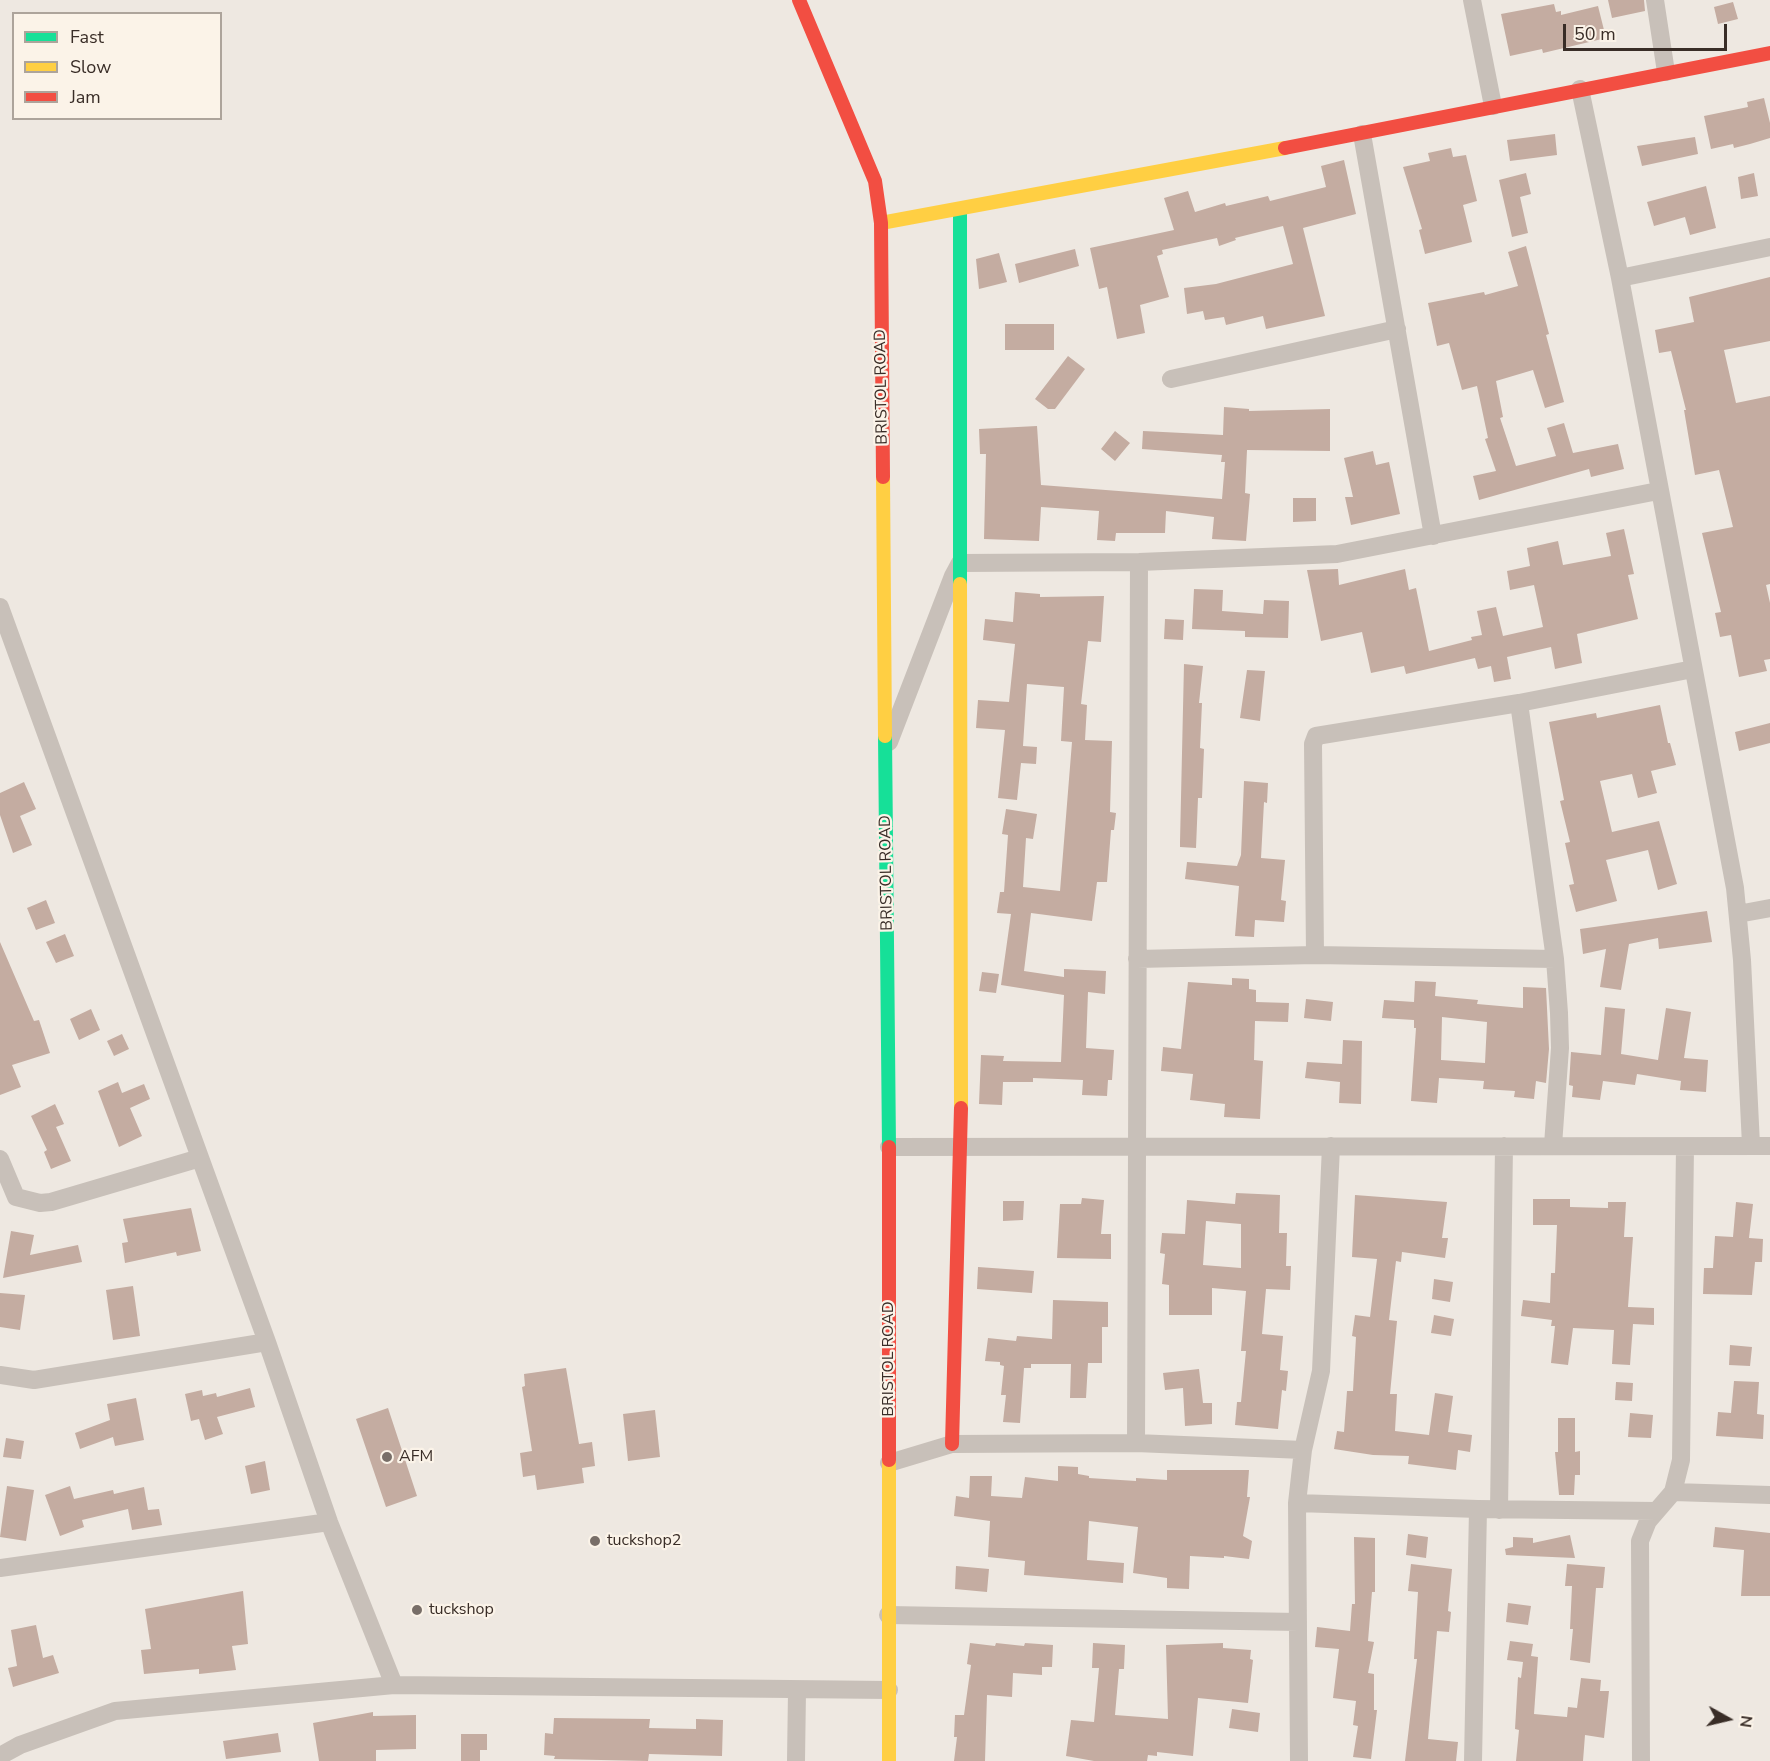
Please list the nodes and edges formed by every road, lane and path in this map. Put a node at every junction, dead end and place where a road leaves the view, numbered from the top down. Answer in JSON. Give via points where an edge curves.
{"nodes":[{"id":1,"x":799,"y":0,"type":"edge"},
{"id":2,"x":1472,"y":0,"type":"edge"},
{"id":3,"x":1655,"y":0,"type":"edge"},
{"id":4,"x":1770,"y":53,"type":"edge"},
{"id":5,"x":1666,"y":72,"type":"junction"},
{"id":6,"x":1580,"y":89,"type":"junction"},
{"id":7,"x":1493,"y":106,"type":"junction"},
{"id":8,"x":1362,"y":134,"type":"junction"},
{"id":9,"x":960,"y":209,"type":"junction"},
{"id":10,"x":881,"y":223,"type":"junction"},
{"id":11,"x":1770,"y":248,"type":"edge"},
{"id":12,"x":1620,"y":278,"type":"junction"},
{"id":13,"x":1397,"y":329,"type":"junction"},
{"id":14,"x":1171,"y":379,"type":"dead end"},
{"id":15,"x":1658,"y":491,"type":"junction"},
{"id":16,"x":1433,"y":536,"type":"junction"},
{"id":17,"x":1139,"y":562,"type":"junction"},
{"id":18,"x":960,"y":563,"type":"junction"},
{"id":19,"x":0,"y":606,"type":"edge"},
{"id":20,"x":1693,"y":669,"type":"junction"},
{"id":21,"x":1519,"y":703,"type":"junction"},
{"id":22,"x":886,"y":749,"type":"junction"},
{"id":23,"x":1770,"y":908,"type":"edge"},
{"id":24,"x":1738,"y":914,"type":"junction"},
{"id":25,"x":1316,"y":955,"type":"junction"},
{"id":26,"x":1137,"y":959,"type":"junction"},
{"id":27,"x":1555,"y":959,"type":"junction"},
{"id":28,"x":1553,"y":1145,"type":"junction"},
{"id":29,"x":1751,"y":1145,"type":"junction"},
{"id":30,"x":961,"y":1146,"type":"junction"},
{"id":31,"x":1137,"y":1146,"type":"junction"},
{"id":32,"x":1331,"y":1146,"type":"junction"},
{"id":33,"x":1504,"y":1146,"type":"junction"},
{"id":34,"x":1770,"y":1146,"type":"edge"},
{"id":35,"x":889,"y":1147,"type":"junction"},
{"id":36,"x":1685,"y":1147,"type":"junction"},
{"id":37,"x":200,"y":1158,"type":"junction"},
{"id":38,"x":0,"y":1159,"type":"edge"},
{"id":39,"x":267,"y":1342,"type":"junction"},
{"id":40,"x":0,"y":1375,"type":"edge"},
{"id":41,"x":1136,"y":1443,"type":"junction"},
{"id":42,"x":952,"y":1444,"type":"junction"},
{"id":43,"x":1303,"y":1450,"type":"junction"},
{"id":44,"x":889,"y":1463,"type":"junction"},
{"id":45,"x":1674,"y":1492,"type":"junction"},
{"id":46,"x":1770,"y":1495,"type":"edge"},
{"id":47,"x":1297,"y":1503,"type":"junction"},
{"id":48,"x":1478,"y":1509,"type":"junction"},
{"id":49,"x":1499,"y":1510,"type":"junction"},
{"id":50,"x":1656,"y":1511,"type":"junction"},
{"id":51,"x":329,"y":1522,"type":"junction"},
{"id":52,"x":0,"y":1569,"type":"edge"},
{"id":53,"x":888,"y":1615,"type":"junction"},
{"id":54,"x":1298,"y":1622,"type":"junction"},
{"id":55,"x":394,"y":1685,"type":"junction"},
{"id":56,"x":889,"y":1690,"type":"junction"},
{"id":57,"x":797,"y":1691,"type":"junction"},
{"id":58,"x":0,"y":1756,"type":"edge"},
{"id":59,"x":796,"y":1761,"type":"edge"},
{"id":60,"x":889,"y":1761,"type":"edge"},
{"id":61,"x":1299,"y":1761,"type":"edge"},
{"id":62,"x":1473,"y":1761,"type":"edge"},
{"id":63,"x":1641,"y":1761,"type":"edge"}],
"edges":[{"from":1,"to":10,"type":"street","name":"BRISTOL ROAD","via":[[875,180]]},
{"from":2,"to":7,"type":"street"},
{"from":3,"to":5,"type":"street"},
{"from":4,"to":5,"type":"street"},
{"from":5,"to":6,"type":"street"},
{"from":6,"to":7,"type":"street"},
{"from":6,"to":12,"type":"street"},
{"from":7,"to":8,"type":"street"},
{"from":8,"to":9,"type":"street"},
{"from":8,"to":13,"type":"street"},
{"from":9,"to":10,"type":"street"},
{"from":9,"to":18,"type":"street"},
{"from":10,"to":22,"type":"street","name":"BRISTOL ROAD"},
{"from":11,"to":12,"type":"street"},
{"from":12,"to":15,"type":"street"},
{"from":13,"to":14,"type":"street"},
{"from":13,"to":16,"type":"street"},
{"from":15,"to":16,"type":"street"},
{"from":15,"to":20,"type":"street"},
{"from":16,"to":17,"type":"street","via":[[1337,555]]},
{"from":17,"to":18,"type":"street"},
{"from":17,"to":26,"type":"street"},
{"from":18,"to":22,"type":"street"},
{"from":18,"to":30,"type":"street"},
{"from":19,"to":37,"type":"street"},
{"from":20,"to":21,"type":"street"},
{"from":20,"to":24,"type":"street"},
{"from":21,"to":25,"type":"street","via":[[1316,736]]},
{"from":21,"to":27,"type":"street"},
{"from":22,"to":35,"type":"street","name":"BRISTOL ROAD"},
{"from":23,"to":24,"type":"street"},
{"from":24,"to":29,"type":"street"},
{"from":25,"to":26,"type":"street"},
{"from":25,"to":27,"type":"street"},
{"from":26,"to":31,"type":"street"},
{"from":27,"to":28,"type":"street","via":[[1561,1039]]},
{"from":28,"to":33,"type":"street"},
{"from":28,"to":36,"type":"street"},
{"from":29,"to":34,"type":"street"},
{"from":29,"to":36,"type":"street"},
{"from":30,"to":31,"type":"street"},
{"from":30,"to":35,"type":"street"},
{"from":30,"to":42,"type":"street"},
{"from":31,"to":32,"type":"street"},
{"from":31,"to":41,"type":"street"},
{"from":32,"to":33,"type":"street"},
{"from":32,"to":43,"type":"street","via":[[1321,1371]]},
{"from":33,"to":49,"type":"street"},
{"from":35,"to":44,"type":"street","name":"BRISTOL ROAD"},
{"from":36,"to":45,"type":"street","via":[[1681,1460]]},
{"from":37,"to":38,"type":"street","via":[[40,1203],[16,1197]]},
{"from":37,"to":39,"type":"street"},
{"from":39,"to":40,"type":"street","via":[[34,1380]]},
{"from":39,"to":51,"type":"street"},
{"from":41,"to":42,"type":"street"},
{"from":41,"to":43,"type":"street"},
{"from":42,"to":44,"type":"street"},
{"from":43,"to":47,"type":"street"},
{"from":44,"to":53,"type":"street","name":"BRISTOL ROAD"},
{"from":45,"to":46,"type":"street"},
{"from":45,"to":50,"type":"street"},
{"from":47,"to":48,"type":"street"},
{"from":47,"to":54,"type":"street"},
{"from":48,"to":49,"type":"street"},
{"from":48,"to":62,"type":"street"},
{"from":49,"to":50,"type":"street"},
{"from":50,"to":63,"type":"street","via":[[1640,1541]]},
{"from":51,"to":52,"type":"street"},
{"from":51,"to":55,"type":"street"},
{"from":53,"to":54,"type":"street"},
{"from":53,"to":56,"type":"street","name":"BRISTOL ROAD"},
{"from":54,"to":61,"type":"street"},
{"from":55,"to":57,"type":"street"},
{"from":55,"to":58,"type":"street","via":[[115,1711]]},
{"from":56,"to":57,"type":"street"},
{"from":56,"to":60,"type":"street","name":"BRISTOL ROAD"},
{"from":57,"to":59,"type":"street"}]}
